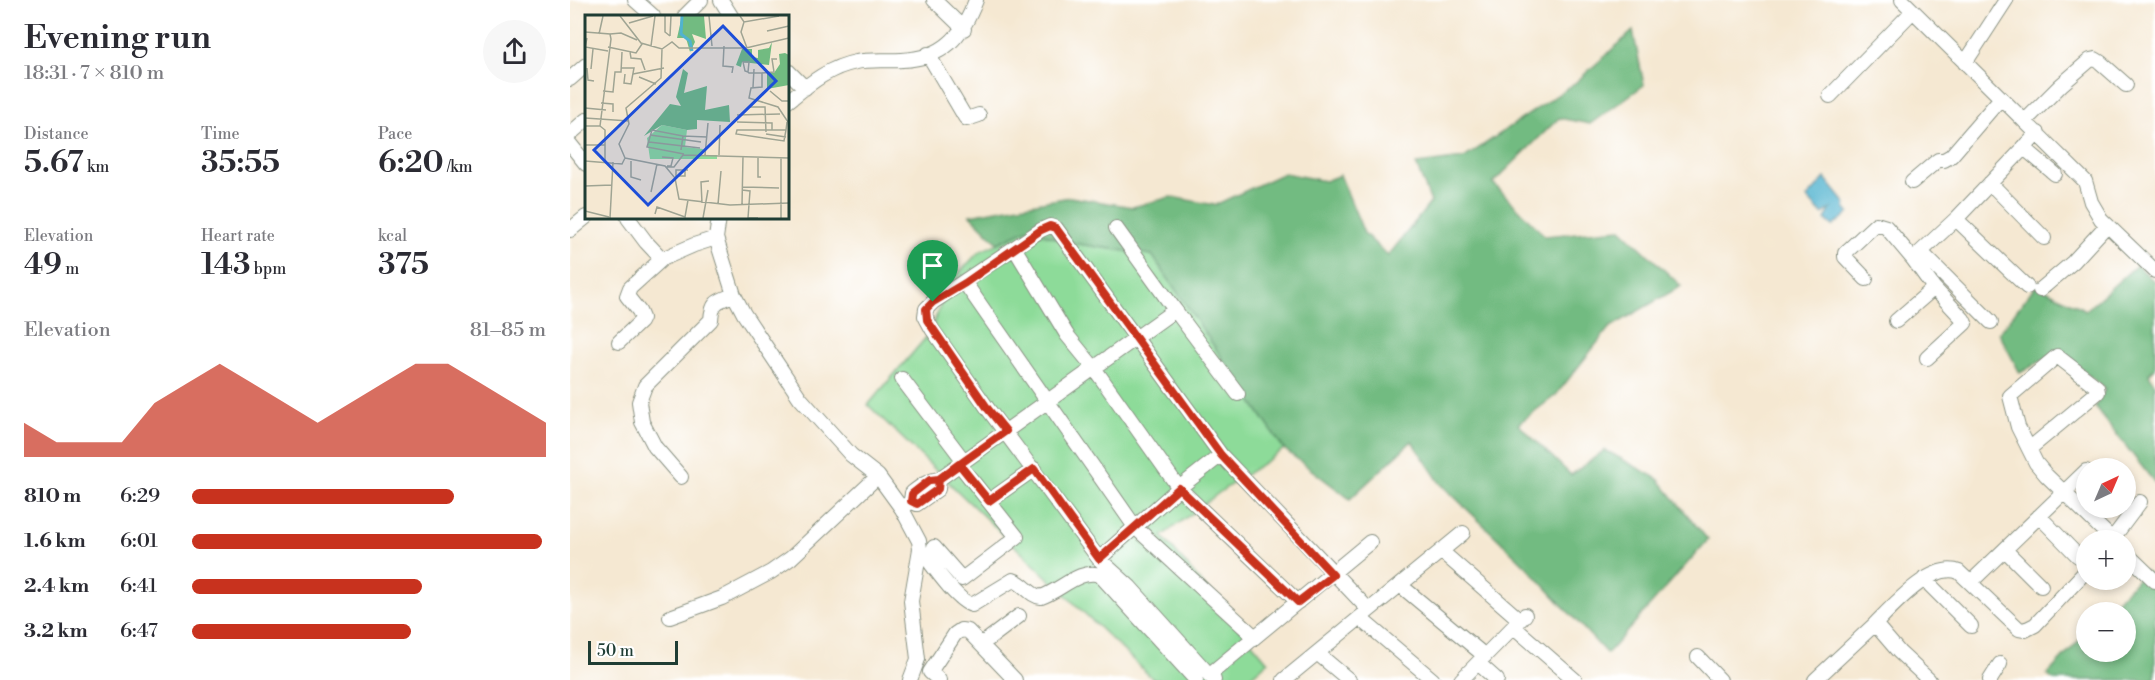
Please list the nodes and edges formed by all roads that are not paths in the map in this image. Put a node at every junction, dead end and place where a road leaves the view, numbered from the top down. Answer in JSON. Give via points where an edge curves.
{"nodes":[{"id":1,"x":635,"y":0,"type":"edge"},
{"id":2,"x":701,"y":0,"type":"edge"},
{"id":3,"x":721,"y":0,"type":"edge"},
{"id":4,"x":934,"y":0,"type":"edge"},
{"id":5,"x":976,"y":0,"type":"edge"},
{"id":6,"x":1902,"y":0,"type":"edge"},
{"id":7,"x":2006,"y":0,"type":"edge"},
{"id":8,"x":1913,"y":11,"type":"junction"},
{"id":9,"x":652,"y":15,"type":"edge"},
{"id":10,"x":686,"y":15,"type":"edge"},
{"id":11,"x":730,"y":15,"type":"edge"},
{"id":12,"x":964,"y":29,"type":"junction"},
{"id":13,"x":928,"y":54,"type":"junction"},
{"id":14,"x":1965,"y":63,"type":"junction"},
{"id":15,"x":585,"y":66,"type":"edge"},
{"id":16,"x":789,"y":72,"type":"edge"},
{"id":17,"x":570,"y":79,"type":"edge"},
{"id":18,"x":2126,"y":85,"type":"dead end"},
{"id":19,"x":804,"y":88,"type":"junction"},
{"id":20,"x":1830,"y":96,"type":"dead end"},
{"id":21,"x":2000,"y":99,"type":"junction"},
{"id":22,"x":789,"y":100,"type":"edge"},
{"id":23,"x":979,"y":115,"type":"dead end"},
{"id":24,"x":585,"y":121,"type":"edge"},
{"id":25,"x":2025,"y":121,"type":"junction"},
{"id":26,"x":2038,"y":133,"type":"junction"},
{"id":27,"x":570,"y":134,"type":"edge"},
{"id":28,"x":570,"y":144,"type":"edge"},
{"id":29,"x":2024,"y":147,"type":"junction"},
{"id":30,"x":585,"y":163,"type":"edge"},
{"id":31,"x":2055,"y":174,"type":"dead end"},
{"id":32,"x":1912,"y":182,"type":"dead end"},
{"id":33,"x":1990,"y":183,"type":"junction"},
{"id":34,"x":585,"y":218,"type":"edge"},
{"id":35,"x":629,"y":219,"type":"edge"},
{"id":36,"x":719,"y":219,"type":"edge"},
{"id":37,"x":1956,"y":219,"type":"junction"},
{"id":38,"x":2107,"y":225,"type":"junction"},
{"id":39,"x":1116,"y":228,"type":"dead end"},
{"id":40,"x":570,"y":230,"type":"edge"},
{"id":41,"x":716,"y":238,"type":"junction"},
{"id":42,"x":2044,"y":238,"type":"dead end"},
{"id":43,"x":1015,"y":249,"type":"junction"},
{"id":44,"x":1917,"y":256,"type":"junction"},
{"id":45,"x":662,"y":259,"type":"junction"},
{"id":46,"x":2155,"y":271,"type":"edge"},
{"id":47,"x":1866,"y":279,"type":"dead end"},
{"id":48,"x":965,"y":283,"type":"junction"},
{"id":49,"x":1934,"y":288,"type":"junction"},
{"id":50,"x":734,"y":295,"type":"junction"},
{"id":51,"x":1175,"y":310,"type":"junction"},
{"id":52,"x":1896,"y":321,"type":"dead end"},
{"id":53,"x":1991,"y":322,"type":"dead end"},
{"id":54,"x":1137,"y":337,"type":"junction"},
{"id":55,"x":619,"y":342,"type":"dead end"},
{"id":56,"x":1927,"y":358,"type":"dead end"},
{"id":57,"x":1094,"y":368,"type":"junction"},
{"id":58,"x":902,"y":379,"type":"dead end"},
{"id":59,"x":1238,"y":394,"type":"dead end"},
{"id":60,"x":1046,"y":402,"type":"junction"},
{"id":61,"x":1006,"y":431,"type":"junction"},
{"id":62,"x":2028,"y":449,"type":"junction"},
{"id":63,"x":1221,"y":455,"type":"junction"},
{"id":64,"x":961,"y":463,"type":"junction"},
{"id":65,"x":1034,"y":469,"type":"junction"},
{"id":66,"x":878,"y":476,"type":"junction"},
{"id":67,"x":681,"y":477,"type":"dead end"},
{"id":68,"x":2076,"y":480,"type":"edge"},
{"id":69,"x":1179,"y":488,"type":"junction"},
{"id":70,"x":2063,"y":492,"type":"junction"},
{"id":71,"x":989,"y":501,"type":"junction"},
{"id":72,"x":2140,"y":502,"type":"dead end"},
{"id":73,"x":907,"y":505,"type":"junction"},
{"id":74,"x":2039,"y":516,"type":"junction"},
{"id":75,"x":1135,"y":527,"type":"junction"},
{"id":76,"x":2103,"y":530,"type":"edge"},
{"id":77,"x":2120,"y":530,"type":"edge"},
{"id":78,"x":1463,"y":533,"type":"dead end"},
{"id":79,"x":1370,"y":542,"type":"dead end"},
{"id":80,"x":927,"y":548,"type":"junction"},
{"id":81,"x":2005,"y":550,"type":"junction"},
{"id":82,"x":1441,"y":551,"type":"junction"},
{"id":83,"x":2076,"y":554,"type":"edge"},
{"id":84,"x":1099,"y":559,"type":"junction"},
{"id":85,"x":2136,"y":562,"type":"edge"},
{"id":86,"x":1333,"y":575,"type":"junction"},
{"id":87,"x":2154,"y":577,"type":"edge"},
{"id":88,"x":1924,"y":579,"type":"junction"},
{"id":89,"x":1971,"y":582,"type":"junction"},
{"id":90,"x":2076,"y":582,"type":"edge"},
{"id":91,"x":1400,"y":585,"type":"junction"},
{"id":92,"x":2041,"y":586,"type":"dead end"},
{"id":93,"x":1298,"y":602,"type":"junction"},
{"id":94,"x":1364,"y":614,"type":"junction"},
{"id":95,"x":1019,"y":616,"type":"dead end"},
{"id":96,"x":670,"y":617,"type":"dead end"},
{"id":97,"x":1520,"y":621,"type":"junction"},
{"id":98,"x":1875,"y":624,"type":"junction"},
{"id":99,"x":1971,"y":626,"type":"dead end"},
{"id":100,"x":1255,"y":637,"type":"junction"},
{"id":101,"x":982,"y":644,"type":"junction"},
{"id":102,"x":1317,"y":653,"type":"junction"},
{"id":103,"x":1698,"y":657,"type":"dead end"},
{"id":104,"x":918,"y":658,"type":"junction"},
{"id":105,"x":1481,"y":659,"type":"junction"},
{"id":106,"x":936,"y":661,"type":"junction"},
{"id":107,"x":2000,"y":664,"type":"dead end"},
{"id":108,"x":1206,"y":678,"type":"edge"},
{"id":109,"x":1821,"y":678,"type":"edge"},
{"id":110,"x":909,"y":680,"type":"edge"},
{"id":111,"x":939,"y":680,"type":"edge"},
{"id":112,"x":1015,"y":680,"type":"edge"},
{"id":113,"x":1284,"y":680,"type":"edge"},
{"id":114,"x":1349,"y":680,"type":"edge"},
{"id":115,"x":1433,"y":680,"type":"edge"},
{"id":116,"x":1461,"y":680,"type":"edge"},
{"id":117,"x":1497,"y":680,"type":"edge"},
{"id":118,"x":1575,"y":680,"type":"edge"},
{"id":119,"x":1720,"y":680,"type":"edge"},
{"id":120,"x":1929,"y":680,"type":"edge"},
{"id":121,"x":1990,"y":680,"type":"edge"}],
"edges":[{"from":1,"to":9,"type":"street"},
{"from":2,"to":10,"type":"street"},
{"from":3,"to":11,"type":"street"},
{"from":4,"to":12,"type":"street"},
{"from":5,"to":12,"type":"street"},
{"from":6,"to":8,"type":"street"},
{"from":7,"to":14,"type":"street"},
{"from":8,"to":14,"type":"street"},
{"from":8,"to":20,"type":"street"},
{"from":12,"to":13,"type":"street","via":[[952,43]]},
{"from":13,"to":19,"type":"street","via":[[905,60],[858,61],[837,67]]},
{"from":13,"to":23,"type":"street","via":[[965,117]]},
{"from":14,"to":21,"type":"street"},
{"from":15,"to":17,"type":"street"},
{"from":16,"to":19,"type":"street"},
{"from":18,"to":25,"type":"street","via":[[2096,59],[2090,60]]},
{"from":19,"to":22,"type":"street"},
{"from":21,"to":25,"type":"street"},
{"from":21,"to":32,"type":"street","via":[[1951,156],[1938,160]]},
{"from":24,"to":27,"type":"street"},
{"from":25,"to":26,"type":"street"},
{"from":26,"to":29,"type":"street"},
{"from":26,"to":38,"type":"street","via":[[2085,181],[2093,208]]},
{"from":28,"to":30,"type":"street"},
{"from":29,"to":31,"type":"street"},
{"from":29,"to":33,"type":"street"},
{"from":33,"to":37,"type":"street"},
{"from":33,"to":42,"type":"street"},
{"from":34,"to":40,"type":"street"},
{"from":35,"to":45,"type":"street"},
{"from":36,"to":41,"type":"street"},
{"from":37,"to":38,"type":"street","via":[[2033,288],[2073,262]]},
{"from":37,"to":44,"type":"street"},
{"from":38,"to":46,"type":"street"},
{"from":39,"to":51,"type":"street"},
{"from":41,"to":45,"type":"street"},
{"from":41,"to":50,"type":"street"},
{"from":43,"to":48,"type":"street"},
{"from":43,"to":54,"type":"street","via":[[1041,230],[1056,228]]},
{"from":43,"to":57,"type":"street","via":[[1067,335]]},
{"from":44,"to":47,"type":"street","via":[[1886,227],[1876,224],[1845,253]]},
{"from":44,"to":49,"type":"street"},
{"from":44,"to":53,"type":"street"},
{"from":45,"to":55,"type":"street","via":[[630,288],[627,296],[642,318]]},
{"from":48,"to":60,"type":"street"},
{"from":48,"to":61,"type":"street","via":[[928,306],[926,316]]},
{"from":49,"to":52,"type":"street"},
{"from":49,"to":56,"type":"street","via":[[1965,323]]},
{"from":50,"to":66,"type":"street","via":[[800,398],[851,455]]},
{"from":50,"to":67,"type":"street","via":[[718,300],[711,308],[711,320],[645,386],[639,402],[642,422],[655,447]]},
{"from":51,"to":54,"type":"street"},
{"from":51,"to":59,"type":"street"},
{"from":54,"to":57,"type":"street"},
{"from":54,"to":63,"type":"street"},
{"from":57,"to":60,"type":"street"},
{"from":57,"to":69,"type":"street"},
{"from":58,"to":64,"type":"street"},
{"from":60,"to":61,"type":"street"},
{"from":60,"to":75,"type":"street"},
{"from":61,"to":64,"type":"street"},
{"from":61,"to":65,"type":"street"},
{"from":62,"to":62,"type":"street","via":[[2098,392],[2097,387],[2057,356],[2010,396]]},
{"from":62,"to":70,"type":"street"},
{"from":63,"to":69,"type":"street"},
{"from":63,"to":86,"type":"street"},
{"from":64,"to":71,"type":"street"},
{"from":64,"to":73,"type":"street","via":[[939,479],[938,489],[917,504]]},
{"from":65,"to":71,"type":"street"},
{"from":65,"to":84,"type":"street"},
{"from":66,"to":73,"type":"street"},
{"from":66,"to":96,"type":"street","via":[[771,572],[722,598]]},
{"from":68,"to":70,"type":"street"},
{"from":69,"to":75,"type":"street"},
{"from":69,"to":93,"type":"street"},
{"from":70,"to":74,"type":"street"},
{"from":70,"to":76,"type":"street"},
{"from":71,"to":80,"type":"street","via":[[1017,537],[962,579]]},
{"from":72,"to":77,"type":"street"},
{"from":73,"to":80,"type":"street","via":[[914,528]]},
{"from":74,"to":81,"type":"street"},
{"from":74,"to":83,"type":"street"},
{"from":75,"to":84,"type":"street"},
{"from":75,"to":100,"type":"street"},
{"from":78,"to":82,"type":"street"},
{"from":79,"to":86,"type":"street"},
{"from":80,"to":104,"type":"street","via":[[911,601]]},
{"from":80,"to":108,"type":"street","via":[[956,593],[972,605],[1013,580],[1041,597],[1079,577],[1100,575]]},
{"from":81,"to":89,"type":"street"},
{"from":81,"to":92,"type":"street"},
{"from":82,"to":91,"type":"street"},
{"from":82,"to":97,"type":"street"},
{"from":84,"to":108,"type":"street","via":[[1130,587]]},
{"from":85,"to":87,"type":"street"},
{"from":86,"to":93,"type":"street"},
{"from":86,"to":94,"type":"street"},
{"from":88,"to":89,"type":"street","via":[[1952,569]]},
{"from":88,"to":98,"type":"street"},
{"from":88,"to":99,"type":"street"},
{"from":89,"to":90,"type":"street","via":[[2019,629],[2025,630],[2035,625]]},
{"from":91,"to":94,"type":"street"},
{"from":91,"to":105,"type":"street"},
{"from":93,"to":100,"type":"street"},
{"from":94,"to":102,"type":"street"},
{"from":94,"to":115,"type":"street"},
{"from":95,"to":101,"type":"street"},
{"from":97,"to":105,"type":"street"},
{"from":97,"to":118,"type":"street"},
{"from":98,"to":109,"type":"street"},
{"from":98,"to":120,"type":"street"},
{"from":100,"to":108,"type":"street"},
{"from":101,"to":106,"type":"street","via":[[968,631],[961,630]]},
{"from":101,"to":112,"type":"street"},
{"from":102,"to":113,"type":"street"},
{"from":102,"to":114,"type":"street"},
{"from":103,"to":119,"type":"street"},
{"from":104,"to":106,"type":"street"},
{"from":104,"to":110,"type":"street"},
{"from":105,"to":116,"type":"street"},
{"from":105,"to":117,"type":"street"},
{"from":106,"to":111,"type":"street","via":[[930,672]]},
{"from":107,"to":121,"type":"street"}]}
